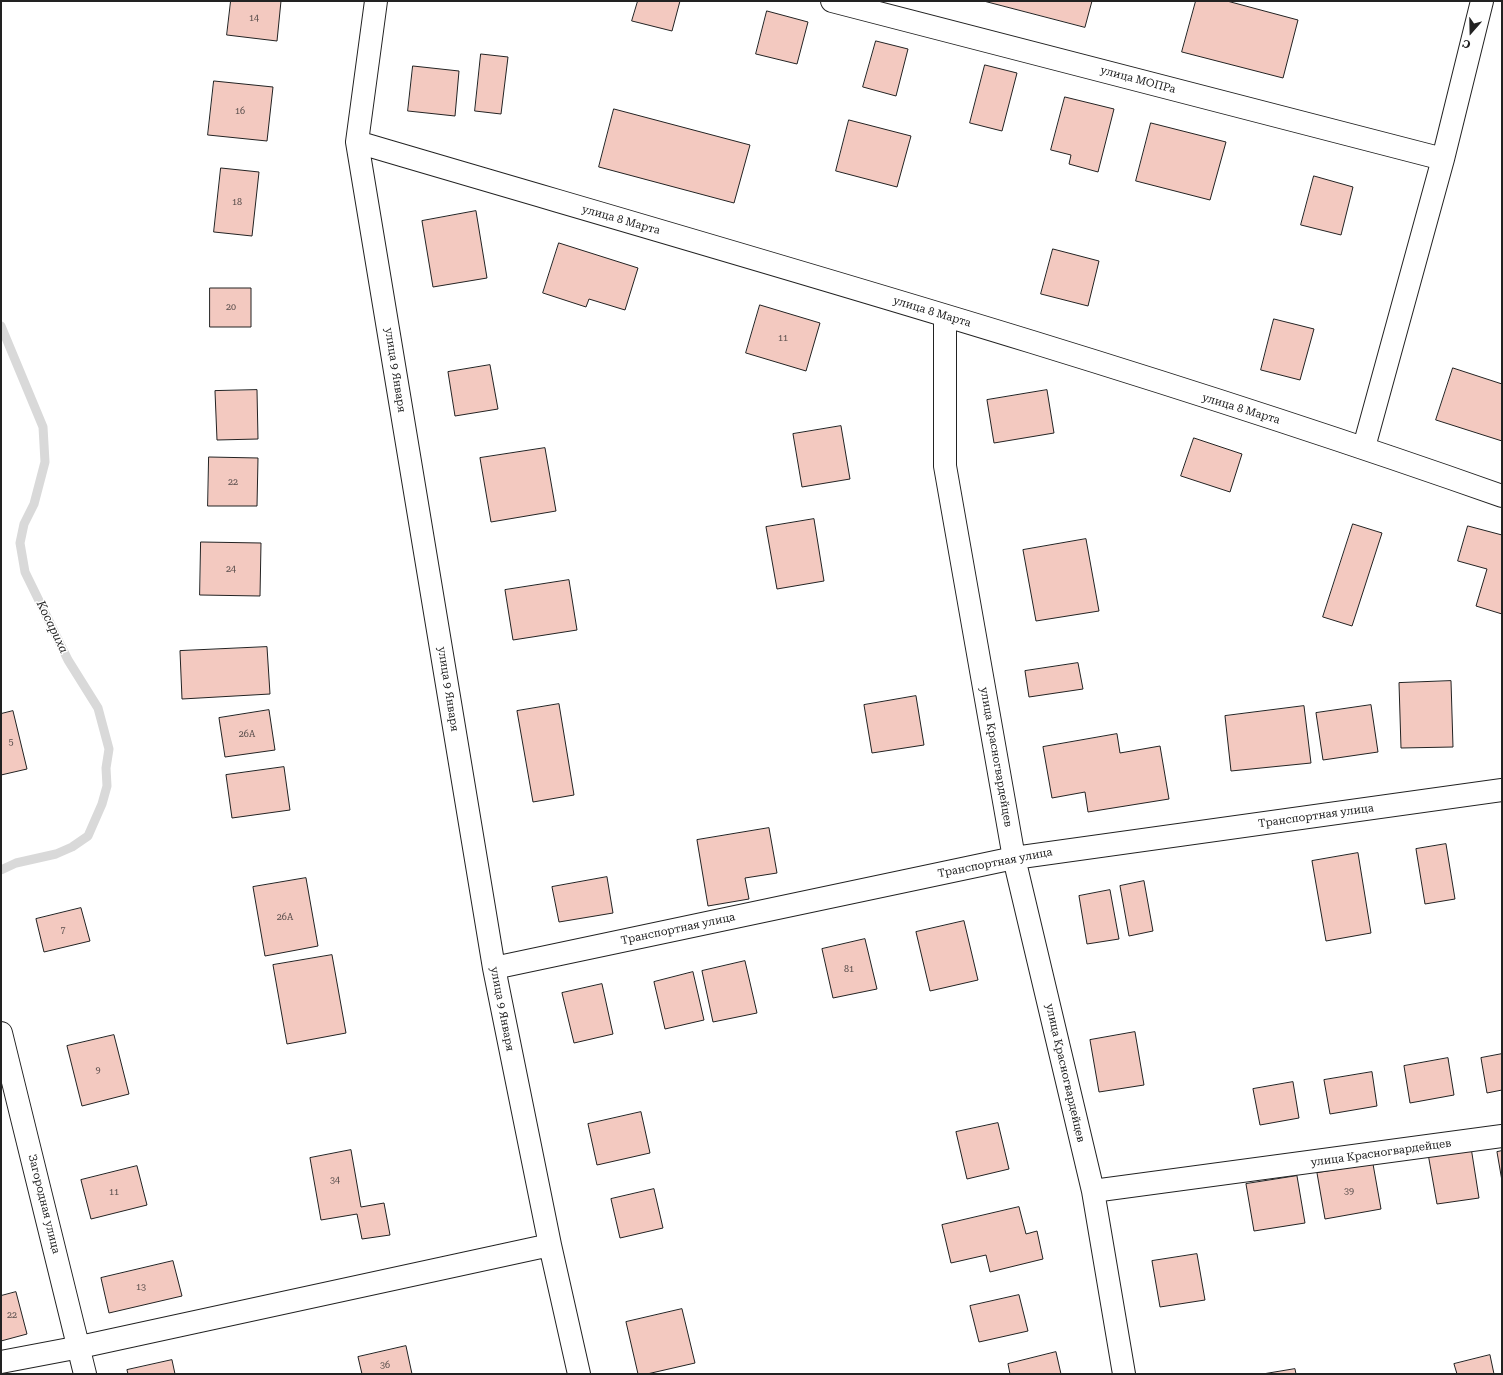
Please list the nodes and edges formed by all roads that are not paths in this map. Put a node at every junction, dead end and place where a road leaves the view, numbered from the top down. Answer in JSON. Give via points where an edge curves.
{"nodes":[{"id":1,"x":376,"y":1,"type":"edge"},
{"id":2,"x":832,"y":1,"type":"edge"},
{"id":3,"x":1482,"y":1,"type":"edge"},
{"id":4,"x":358,"y":142,"type":"junction"},
{"id":5,"x":1443,"y":159,"type":"junction"},
{"id":6,"x":945,"y":316,"type":"junction"},
{"id":7,"x":1364,"y":448,"type":"junction"},
{"id":8,"x":1502,"y":496,"type":"edge"},
{"id":9,"x":1502,"y":790,"type":"edge"},
{"id":10,"x":1014,"y":858,"type":"junction"},
{"id":11,"x":494,"y":968,"type":"junction"},
{"id":12,"x":1,"y":1033,"type":"edge"},
{"id":13,"x":1502,"y":1136,"type":"edge"},
{"id":14,"x":1093,"y":1191,"type":"junction"},
{"id":15,"x":550,"y":1245,"type":"junction"},
{"id":16,"x":80,"y":1347,"type":"junction"},
{"id":17,"x":1,"y":1362,"type":"edge"},
{"id":18,"x":86,"y":1374,"type":"edge"},
{"id":19,"x":578,"y":1374,"type":"edge"},
{"id":20,"x":1124,"y":1374,"type":"edge"}],
"edges":[{"from":1,"to":4,"type":"street","name":"улица 9 Января"},
{"from":2,"to":5,"type":"street","name":"улица МОПРа"},
{"from":3,"to":5,"type":"street"},
{"from":4,"to":6,"type":"street","name":"улица 8 Марта"},
{"from":4,"to":11,"type":"street","name":"улица 9 Января"},
{"from":5,"to":7,"type":"street"},
{"from":6,"to":7,"type":"street","name":"улица 8 Марта"},
{"from":6,"to":10,"type":"street","name":"улица Красногвардейцев","via":[[945,466]]},
{"from":7,"to":8,"type":"street","name":"улица 8 Марта"},
{"from":9,"to":10,"type":"street","name":"Транспортная улица"},
{"from":10,"to":11,"type":"street","name":"Транспортная улица"},
{"from":10,"to":14,"type":"street","name":"улица Красногвардейцев"},
{"from":11,"to":15,"type":"street","name":"улица 9 Января"},
{"from":12,"to":16,"type":"street","name":"Загородная улица"},
{"from":13,"to":14,"type":"street","name":"улица Красногвардейцев"},
{"from":14,"to":20,"type":"street","name":"улица Красногвардейцев"},
{"from":15,"to":16,"type":"street"},
{"from":15,"to":19,"type":"street","name":"улица 9 Января"},
{"from":16,"to":17,"type":"street"},
{"from":16,"to":18,"type":"street","name":"Загородная улица"}]}
